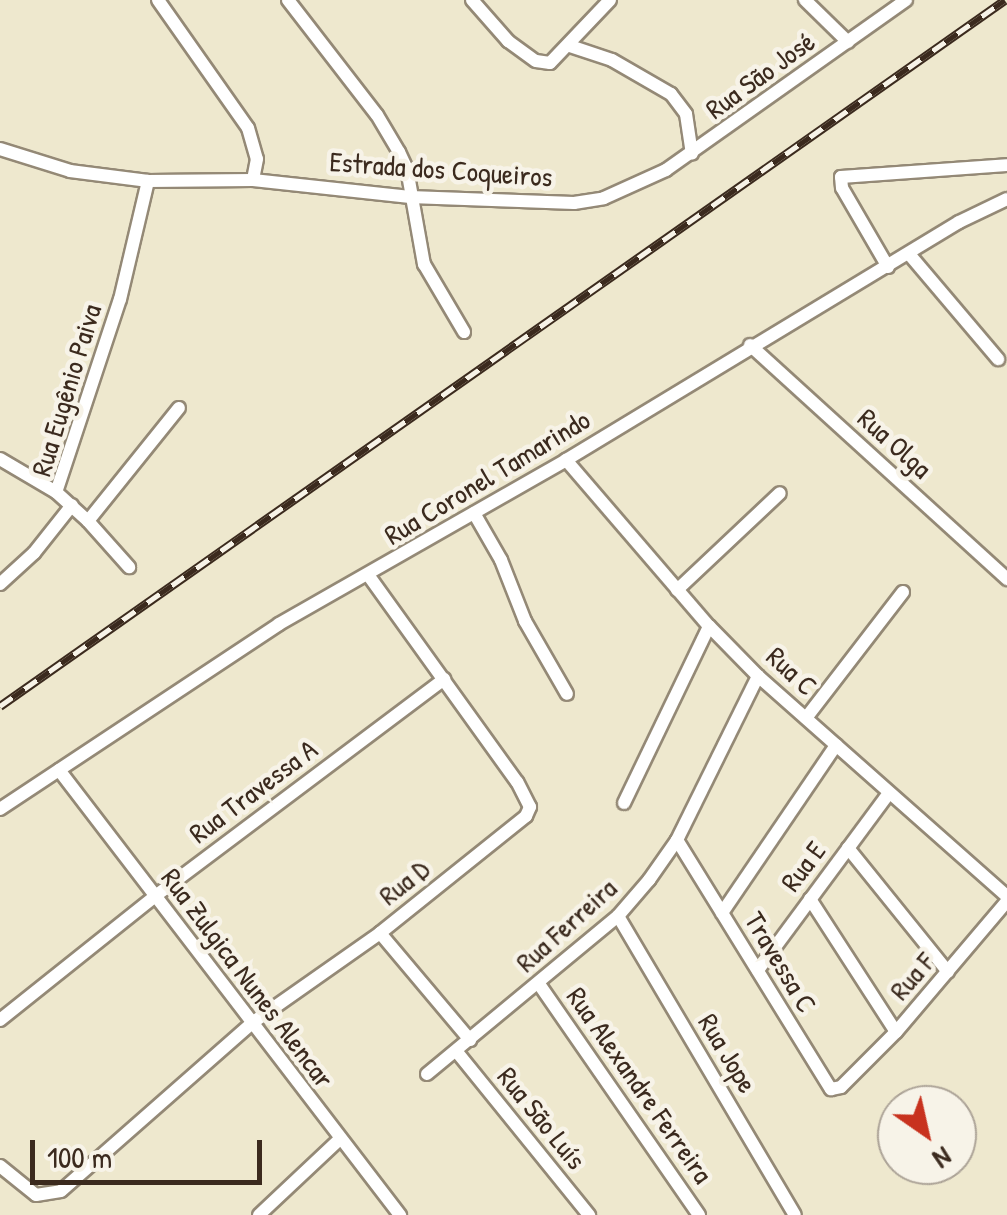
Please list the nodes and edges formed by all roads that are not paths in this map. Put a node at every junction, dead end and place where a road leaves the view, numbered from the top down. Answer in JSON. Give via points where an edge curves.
{"nodes":[{"id":1,"x":158,"y":0,"type":"edge"},
{"id":2,"x":288,"y":0,"type":"edge"},
{"id":3,"x":472,"y":0,"type":"edge"},
{"id":4,"x":610,"y":0,"type":"edge"},
{"id":5,"x":805,"y":0,"type":"edge"},
{"id":6,"x":906,"y":0,"type":"edge"},
{"id":7,"x":848,"y":42,"type":"junction"},
{"id":8,"x":570,"y":46,"type":"junction"},
{"id":9,"x":0,"y":149,"type":"edge"},
{"id":10,"x":692,"y":154,"type":"junction"},
{"id":11,"x":1007,"y":165,"type":"edge"},
{"id":12,"x":252,"y":180,"type":"junction"},
{"id":13,"x":148,"y":181,"type":"junction"},
{"id":14,"x":410,"y":197,"type":"junction"},
{"id":15,"x":1007,"y":199,"type":"edge"},
{"id":16,"x":909,"y":254,"type":"junction"},
{"id":17,"x":888,"y":267,"type":"junction"},
{"id":18,"x":464,"y":332,"type":"dead end"},
{"id":19,"x":750,"y":346,"type":"junction"},
{"id":20,"x":998,"y":359,"type":"dead end"},
{"id":21,"x":179,"y":408,"type":"dead end"},
{"id":22,"x":0,"y":460,"type":"edge"},
{"id":23,"x":566,"y":460,"type":"junction"},
{"id":24,"x":56,"y":492,"type":"junction"},
{"id":25,"x":780,"y":493,"type":"dead end"},
{"id":26,"x":72,"y":504,"type":"junction"},
{"id":27,"x":474,"y":513,"type":"junction"},
{"id":28,"x":88,"y":521,"type":"junction"},
{"id":29,"x":128,"y":568,"type":"dead end"},
{"id":30,"x":368,"y":576,"type":"junction"},
{"id":31,"x":1007,"y":579,"type":"edge"},
{"id":32,"x":0,"y":584,"type":"edge"},
{"id":33,"x":677,"y":590,"type":"junction"},
{"id":34,"x":903,"y":592,"type":"dead end"},
{"id":35,"x":709,"y":626,"type":"junction"},
{"id":36,"x":758,"y":676,"type":"junction"},
{"id":37,"x":444,"y":679,"type":"junction"},
{"id":38,"x":567,"y":694,"type":"dead end"},
{"id":39,"x":806,"y":718,"type":"junction"},
{"id":40,"x":836,"y":744,"type":"junction"},
{"id":41,"x":59,"y":770,"type":"junction"},
{"id":42,"x":889,"y":792,"type":"junction"},
{"id":43,"x":624,"y":803,"type":"dead end"},
{"id":44,"x":0,"y":809,"type":"edge"},
{"id":45,"x":677,"y":840,"type":"junction"},
{"id":46,"x":848,"y":848,"type":"junction"},
{"id":47,"x":154,"y":896,"type":"junction"},
{"id":48,"x":1007,"y":898,"type":"edge"},
{"id":49,"x":810,"y":900,"type":"junction"},
{"id":50,"x":722,"y":913,"type":"junction"},
{"id":51,"x":618,"y":916,"type":"junction"},
{"id":52,"x":380,"y":933,"type":"junction"},
{"id":53,"x":758,"y":970,"type":"junction"},
{"id":54,"x":948,"y":972,"type":"junction"},
{"id":55,"x":539,"y":984,"type":"junction"},
{"id":56,"x":0,"y":1020,"type":"edge"},
{"id":57,"x":252,"y":1023,"type":"junction"},
{"id":58,"x":896,"y":1032,"type":"junction"},
{"id":59,"x":470,"y":1040,"type":"junction"},
{"id":60,"x":457,"y":1052,"type":"junction"},
{"id":61,"x":427,"y":1074,"type":"dead end"},
{"id":62,"x":849,"y":1079,"type":"joint"},
{"id":63,"x":339,"y":1140,"type":"junction"},
{"id":64,"x":0,"y":1166,"type":"edge"},
{"id":65,"x":259,"y":1215,"type":"edge"},
{"id":66,"x":400,"y":1215,"type":"edge"},
{"id":67,"x":589,"y":1215,"type":"edge"},
{"id":68,"x":700,"y":1215,"type":"edge"},
{"id":69,"x":795,"y":1215,"type":"edge"}],
"edges":[{"from":1,"to":12,"type":"street","via":[[248,128],[256,159]]},
{"from":2,"to":14,"type":"street","via":[[390,136],[407,169]]},
{"from":3,"to":8,"type":"street","via":[[536,61],[550,63]]},
{"from":4,"to":8,"type":"street"},
{"from":5,"to":7,"type":"street"},
{"from":6,"to":7,"type":"street","name":"Rua São José"},
{"from":7,"to":10,"type":"street","name":"Rua São José"},
{"from":8,"to":10,"type":"street","via":[[612,60],[671,94],[686,114]]},
{"from":9,"to":13,"type":"street","name":"Estrada dos Coqueiros","via":[[70,171]]},
{"from":10,"to":14,"type":"street","name":"Estrada dos Coqueiros","via":[[635,186],[574,203]]},
{"from":11,"to":17,"type":"street","via":[[845,175],[840,183]]},
{"from":12,"to":13,"type":"street","name":"Estrada dos Coqueiros"},
{"from":12,"to":14,"type":"street","name":"Estrada dos Coqueiros"},
{"from":13,"to":24,"type":"street","name":"Rua Eugênio Paiva","via":[[120,299]]},
{"from":14,"to":18,"type":"street","via":[[424,264]]},
{"from":15,"to":16,"type":"street","name":"Rua Coronel Tamarindo"},
{"from":16,"to":17,"type":"street","name":"Rua Coronel Tamarindo"},
{"from":16,"to":20,"type":"street"},
{"from":17,"to":19,"type":"street","name":"Rua Coronel Tamarindo"},
{"from":19,"to":23,"type":"street","name":"Rua Coronel Tamarindo"},
{"from":19,"to":31,"type":"street","name":"Rua Olga"},
{"from":21,"to":28,"type":"street"},
{"from":22,"to":24,"type":"street"},
{"from":23,"to":27,"type":"street","name":"Rua Coronel Tamarindo"},
{"from":23,"to":33,"type":"street","name":"Rua C"},
{"from":24,"to":26,"type":"street","name":"Rua Eugênio Paiva"},
{"from":25,"to":33,"type":"street"},
{"from":26,"to":28,"type":"street"},
{"from":26,"to":32,"type":"street","name":"Rua Eugênio Paiva"},
{"from":27,"to":30,"type":"street","name":"Rua Coronel Tamarindo"},
{"from":27,"to":38,"type":"street"},
{"from":28,"to":29,"type":"street"},
{"from":30,"to":37,"type":"street","name":"Rua D"},
{"from":30,"to":41,"type":"street","name":"Rua Coronel Tamarindo","via":[[208,668]]},
{"from":33,"to":35,"type":"street","name":"Rua C"},
{"from":34,"to":39,"type":"street"},
{"from":35,"to":36,"type":"street","name":"Rua C"},
{"from":35,"to":43,"type":"street"},
{"from":36,"to":39,"type":"street","name":"Rua C"},
{"from":36,"to":45,"type":"street","name":"Rua Ferreira"},
{"from":37,"to":47,"type":"street","name":"Rua Travessa A"},
{"from":37,"to":52,"type":"street","name":"Rua D","via":[[530,806],[517,825]]},
{"from":39,"to":40,"type":"street","name":"Rua C"},
{"from":40,"to":42,"type":"street","name":"Rua C"},
{"from":40,"to":50,"type":"street"},
{"from":41,"to":44,"type":"street","name":"Rua Coronel Tamarindo"},
{"from":41,"to":47,"type":"street","name":"Rua Zulgica Nunes Alencar"},
{"from":42,"to":46,"type":"street","name":"Rua E"},
{"from":42,"to":48,"type":"street","name":"Rua C"},
{"from":45,"to":50,"type":"street","name":"Travessa C"},
{"from":45,"to":51,"type":"street","name":"Rua Ferreira"},
{"from":46,"to":49,"type":"street","name":"Rua E"},
{"from":46,"to":54,"type":"street"},
{"from":47,"to":56,"type":"street","name":"Rua Travessa A"},
{"from":47,"to":57,"type":"street","name":"Rua Zulgica Nunes Alencar"},
{"from":48,"to":54,"type":"street","name":"Rua F"},
{"from":49,"to":53,"type":"street","name":"Rua E"},
{"from":49,"to":58,"type":"street"},
{"from":50,"to":53,"type":"street","name":"Travessa C"},
{"from":51,"to":55,"type":"street","name":"Rua Ferreira"},
{"from":51,"to":69,"type":"street","name":"Rua Jope"},
{"from":52,"to":57,"type":"street","name":"Rua D"},
{"from":52,"to":59,"type":"street"},
{"from":53,"to":62,"type":"street","name":"Travessa C","via":[[824,1084],[837,1089]]},
{"from":54,"to":58,"type":"street","name":"Rua F"},
{"from":55,"to":59,"type":"street","name":"Rua Ferreira"},
{"from":55,"to":68,"type":"street","name":"Rua Alexandre Ferreira"},
{"from":57,"to":63,"type":"street","name":"Rua Zulgica Nunes Alencar"},
{"from":57,"to":64,"type":"street","name":"Rua D","via":[[61,1190],[36,1195]]},
{"from":58,"to":62,"type":"street","name":"Rua F"},
{"from":59,"to":60,"type":"street","name":"Rua Ferreira"},
{"from":60,"to":61,"type":"street","name":"Rua Ferreira"},
{"from":60,"to":67,"type":"street","name":"Rua São Luís"},
{"from":63,"to":65,"type":"street"},
{"from":63,"to":66,"type":"street","name":"Rua Zulgica Nunes Alencar"}]}
